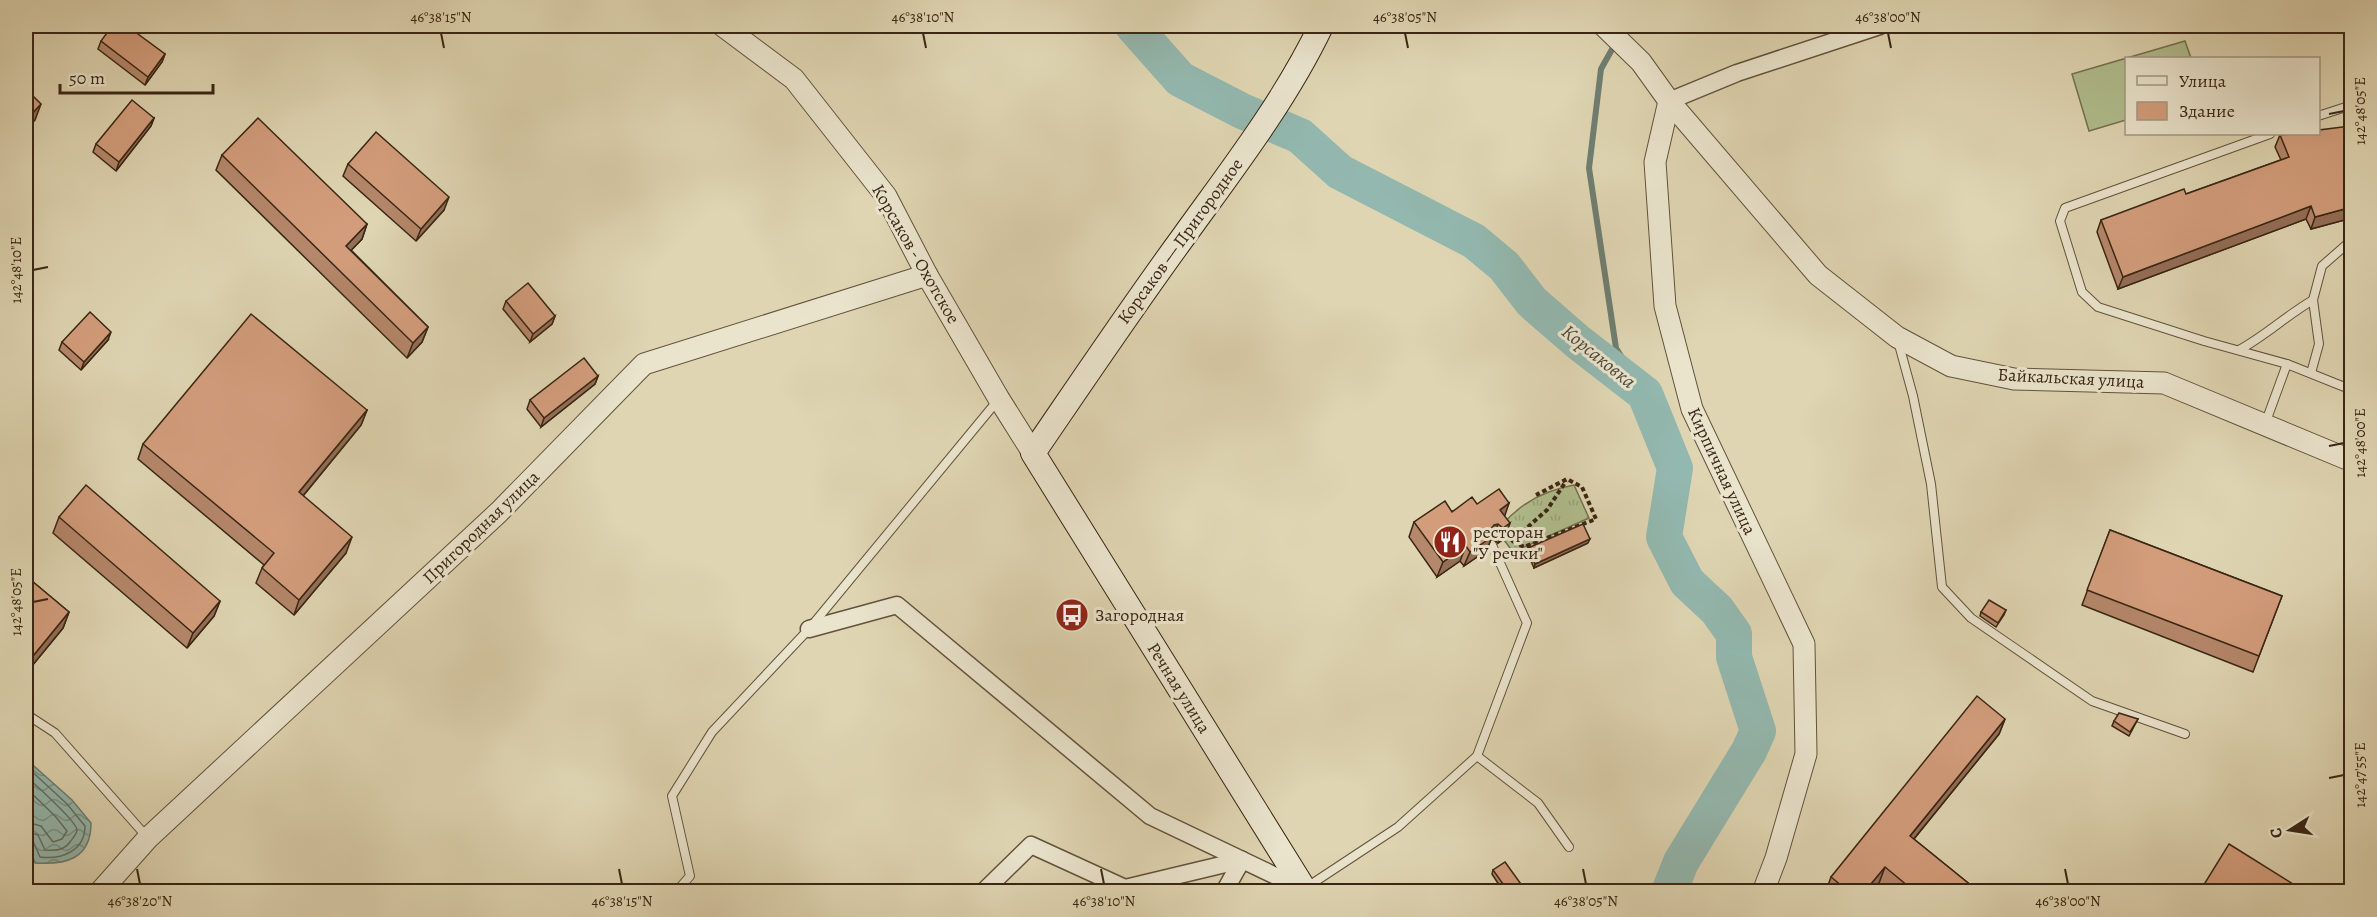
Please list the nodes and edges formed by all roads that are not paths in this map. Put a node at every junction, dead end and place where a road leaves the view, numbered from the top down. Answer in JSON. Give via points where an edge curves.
{"nodes":[{"id":1,"x":723,"y":26,"type":"edge"},
{"id":2,"x":1321,"y":26,"type":"edge"},
{"id":3,"x":1604,"y":26,"type":"edge"},
{"id":4,"x":1880,"y":26,"type":"edge"},
{"id":5,"x":1669,"y":101,"type":"junction"},
{"id":6,"x":2352,"y":105,"type":"edge"},
{"id":7,"x":2320,"y":116,"type":"edge"},
{"id":8,"x":2267,"y":135,"type":"edge"},
{"id":9,"x":2352,"y":244,"type":"edge"},
{"id":10,"x":927,"y":275,"type":"junction"},
{"id":11,"x":2313,"y":300,"type":"junction"},
{"id":12,"x":1897,"y":338,"type":"junction"},
{"id":13,"x":2239,"y":350,"type":"junction"},
{"id":14,"x":2287,"y":364,"type":"junction"},
{"id":15,"x":2311,"y":373,"type":"junction"},
{"id":16,"x":2352,"y":390,"type":"edge"},
{"id":17,"x":999,"y":399,"type":"junction"},
{"id":18,"x":2265,"y":424,"type":"junction"},
{"id":19,"x":1033,"y":453,"type":"junction"},
{"id":20,"x":2352,"y":461,"type":"edge"},
{"id":21,"x":1494,"y":549,"type":"edge"},
{"id":22,"x":808,"y":629,"type":"junction"},
{"id":23,"x":26,"y":714,"type":"edge"},
{"id":24,"x":2185,"y":734,"type":"dead end"},
{"id":25,"x":1477,"y":756,"type":"junction"},
{"id":26,"x":148,"y":838,"type":"junction"},
{"id":27,"x":1569,"y":847,"type":"dead end"},
{"id":28,"x":1242,"y":860,"type":"junction"},
{"id":29,"x":1305,"y":890,"type":"edge"},
{"id":30,"x":100,"y":891,"type":"edge"},
{"id":31,"x":676,"y":891,"type":"edge"},
{"id":32,"x":982,"y":891,"type":"edge"},
{"id":33,"x":1224,"y":891,"type":"edge"},
{"id":34,"x":1763,"y":891,"type":"edge"}],
"edges":[{"from":1,"to":10,"type":"street","name":"Корсаков - Охотское","via":[[794,79],[886,196]]},
{"from":2,"to":19,"type":"main road","name":"Корсаков — Пригородное","via":[[1285,91],[1244,152]]},
{"from":3,"to":5,"type":"street","via":[[1641,62]]},
{"from":4,"to":5,"type":"street","via":[[1737,73]]},
{"from":5,"to":12,"type":"street","name":"Байкальская улица","via":[[1818,275]]},
{"from":5,"to":34,"type":"street","name":"Кирпичная улица","via":[[1655,162],[1665,306],[1692,409],[1804,644],[1806,754]]},
{"from":6,"to":7,"type":"lane"},
{"from":8,"to":13,"type":"lane","via":[[2066,208],[2060,221],[2082,292],[2098,307]]},
{"from":9,"to":11,"type":"lane","via":[[2322,266]]},
{"from":10,"to":17,"type":"street","name":"Корсаков - Охотское"},
{"from":10,"to":26,"type":"street","name":"Пригородная улица","via":[[644,364],[499,512]]},
{"from":11,"to":13,"type":"lane"},
{"from":11,"to":15,"type":"lane","via":[[2319,344]]},
{"from":12,"to":18,"type":"street","name":"Байкальская улица","via":[[1951,366],[2014,379],[2164,382]]},
{"from":12,"to":24,"type":"lane","via":[[1931,484],[1942,587],[1971,618],[2092,701]]},
{"from":13,"to":14,"type":"lane"},
{"from":14,"to":15,"type":"lane"},
{"from":14,"to":18,"type":"lane"},
{"from":15,"to":16,"type":"lane"},
{"from":17,"to":19,"type":"street","name":"Корсаков - Охотское"},
{"from":17,"to":22,"type":"lane"},
{"from":18,"to":20,"type":"street","name":"Байкальская улица"},
{"from":19,"to":29,"type":"main road","name":"Речная улица"},
{"from":21,"to":25,"type":"lane","via":[[1527,623]]},
{"from":22,"to":28,"type":"street","via":[[897,604],[1150,816]]},
{"from":22,"to":31,"type":"lane","via":[[712,732],[672,796],[690,876]]},
{"from":23,"to":26,"type":"lane","via":[[55,733]]},
{"from":25,"to":27,"type":"lane","via":[[1538,803]]},
{"from":25,"to":29,"type":"lane","via":[[1398,827]]},
{"from":26,"to":30,"type":"street","name":"Пригородная улица"},
{"from":28,"to":29,"type":"street"},
{"from":28,"to":32,"type":"street","via":[[1125,888],[1031,845]]},
{"from":28,"to":33,"type":"street"}]}
